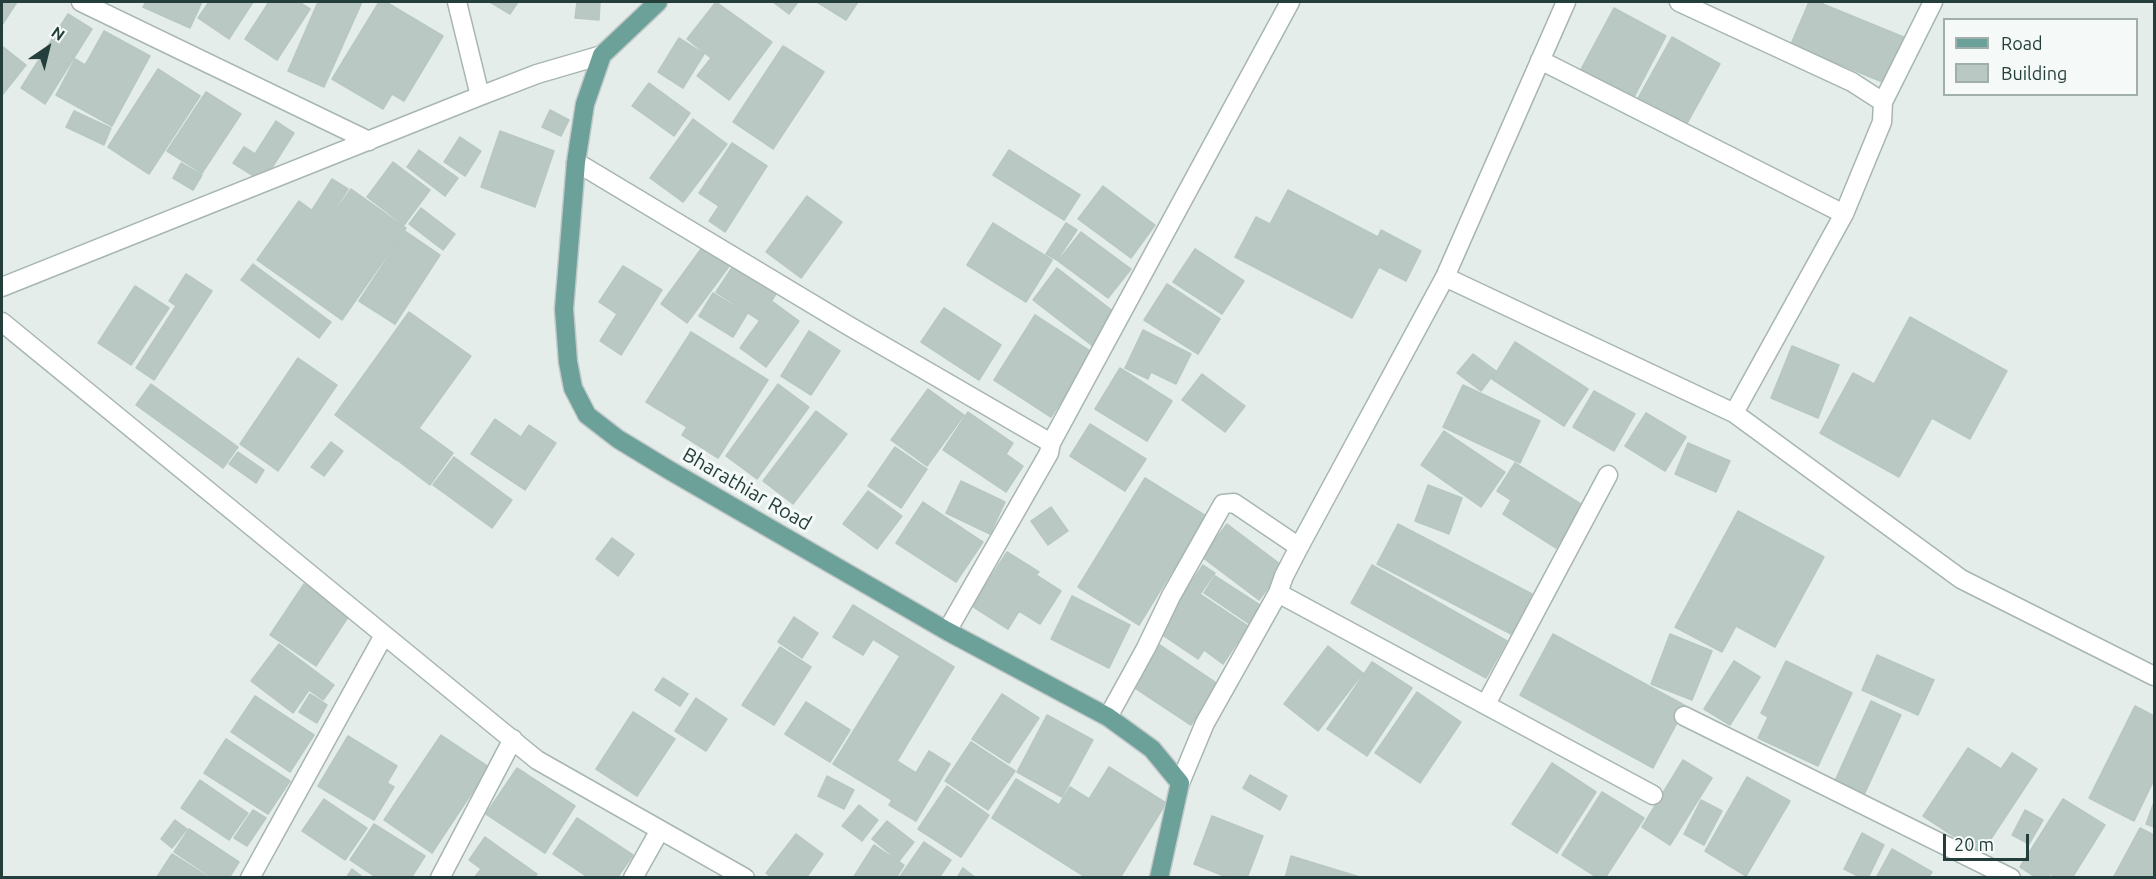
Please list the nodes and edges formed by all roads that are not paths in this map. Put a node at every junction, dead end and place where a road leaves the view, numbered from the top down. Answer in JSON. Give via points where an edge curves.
{"nodes":[{"id":1,"x":81,"y":2,"type":"edge"},
{"id":2,"x":457,"y":2,"type":"edge"},
{"id":3,"x":658,"y":2,"type":"edge"},
{"id":4,"x":1290,"y":2,"type":"edge"},
{"id":5,"x":1566,"y":2,"type":"edge"},
{"id":6,"x":1678,"y":2,"type":"edge"},
{"id":7,"x":1933,"y":2,"type":"edge"},
{"id":8,"x":602,"y":55,"type":"junction"},
{"id":9,"x":1540,"y":60,"type":"junction"},
{"id":10,"x":480,"y":96,"type":"junction"},
{"id":11,"x":1883,"y":102,"type":"junction"},
{"id":12,"x":369,"y":141,"type":"junction"},
{"id":13,"x":576,"y":162,"type":"junction"},
{"id":14,"x":1844,"y":214,"type":"junction"},
{"id":15,"x":1445,"y":277,"type":"junction"},
{"id":16,"x":2,"y":287,"type":"edge"},
{"id":17,"x":2,"y":322,"type":"edge"},
{"id":18,"x":1734,"y":413,"type":"junction"},
{"id":19,"x":1052,"y":443,"type":"junction"},
{"id":20,"x":1608,"y":475,"type":"dead end"},
{"id":21,"x":1299,"y":547,"type":"junction"},
{"id":22,"x":1278,"y":593,"type":"junction"},
{"id":23,"x":947,"y":631,"type":"junction"},
{"id":24,"x":384,"y":635,"type":"junction"},
{"id":25,"x":2154,"y":676,"type":"edge"},
{"id":26,"x":1486,"y":704,"type":"junction"},
{"id":27,"x":1684,"y":716,"type":"dead end"},
{"id":28,"x":1108,"y":717,"type":"junction"},
{"id":29,"x":513,"y":740,"type":"junction"},
{"id":30,"x":1180,"y":783,"type":"junction"},
{"id":31,"x":1653,"y":795,"type":"dead end"},
{"id":32,"x":660,"y":830,"type":"junction"},
{"id":33,"x":250,"y":878,"type":"edge"},
{"id":34,"x":440,"y":878,"type":"edge"},
{"id":35,"x":633,"y":878,"type":"edge"},
{"id":36,"x":745,"y":878,"type":"edge"},
{"id":37,"x":1159,"y":878,"type":"edge"},
{"id":38,"x":2011,"y":878,"type":"edge"}],
"edges":[{"from":1,"to":12,"type":"street"},
{"from":2,"to":10,"type":"street"},
{"from":3,"to":8,"type":"main road","name":"Bharathiar Road"},
{"from":4,"to":19,"type":"street"},
{"from":5,"to":9,"type":"street"},
{"from":6,"to":11,"type":"street","via":[[1852,82]]},
{"from":7,"to":11,"type":"street"},
{"from":8,"to":10,"type":"street"},
{"from":8,"to":13,"type":"main road","name":"Bharathiar Road","via":[[585,104]]},
{"from":9,"to":14,"type":"street"},
{"from":9,"to":15,"type":"street"},
{"from":10,"to":12,"type":"street"},
{"from":11,"to":14,"type":"street","via":[[1882,122]]},
{"from":12,"to":16,"type":"street"},
{"from":13,"to":19,"type":"street"},
{"from":13,"to":23,"type":"main road","name":"Bharathiar Road","via":[[564,309],[573,388],[587,415],[669,470]]},
{"from":14,"to":18,"type":"street"},
{"from":15,"to":18,"type":"street"},
{"from":15,"to":21,"type":"street"},
{"from":17,"to":24,"type":"street"},
{"from":18,"to":25,"type":"street","via":[[1961,579]]},
{"from":19,"to":23,"type":"street"},
{"from":20,"to":26,"type":"street"},
{"from":21,"to":22,"type":"street"},
{"from":21,"to":28,"type":"street","via":[[1234,503],[1223,504]]},
{"from":22,"to":26,"type":"street"},
{"from":22,"to":30,"type":"street","via":[[1205,723]]},
{"from":23,"to":28,"type":"main road","name":"Bharathiar Road"},
{"from":24,"to":29,"type":"street"},
{"from":24,"to":33,"type":"street"},
{"from":26,"to":31,"type":"street"},
{"from":27,"to":38,"type":"street"},
{"from":28,"to":30,"type":"main road","name":"Bharathiar Road","via":[[1152,749]]},
{"from":29,"to":32,"type":"street","via":[[537,760]]},
{"from":29,"to":34,"type":"street"},
{"from":30,"to":37,"type":"main road"},
{"from":32,"to":35,"type":"street"},
{"from":32,"to":36,"type":"street"}]}
